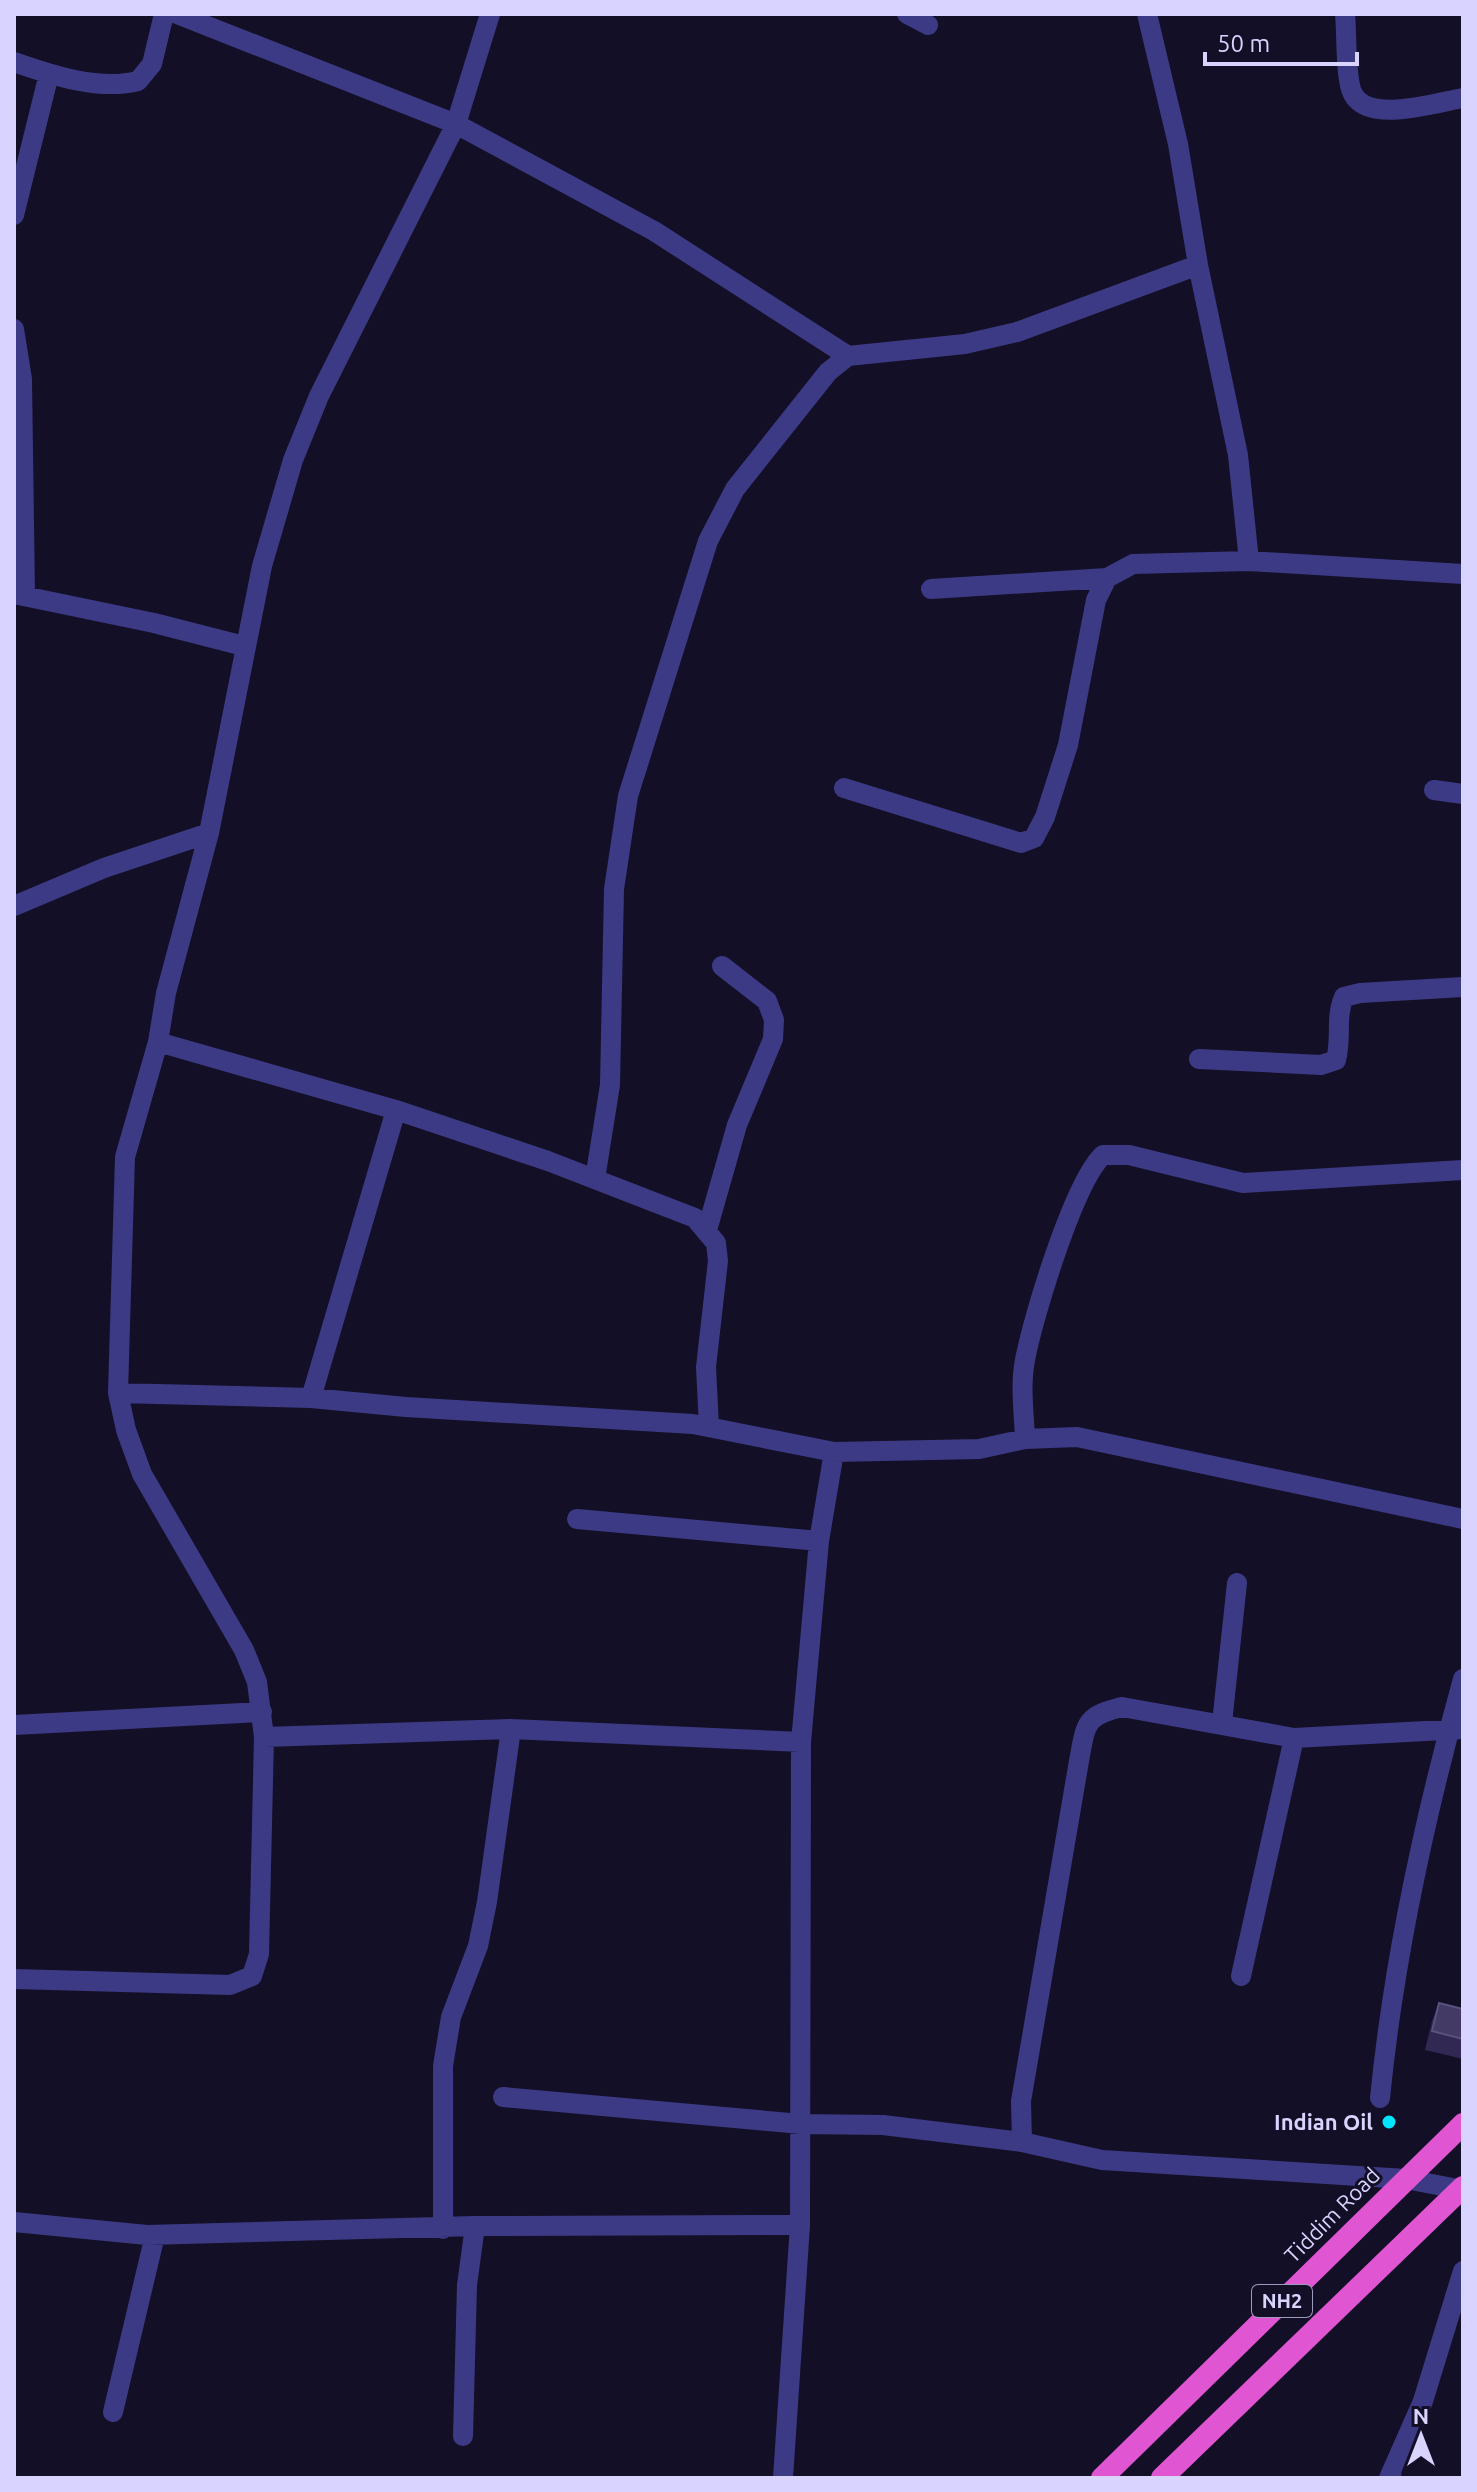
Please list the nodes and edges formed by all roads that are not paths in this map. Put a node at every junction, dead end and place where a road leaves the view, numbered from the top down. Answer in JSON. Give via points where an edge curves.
{"nodes":[{"id":1,"x":164,"y":14,"type":"edge"},
{"id":2,"x":177,"y":14,"type":"edge"},
{"id":3,"x":490,"y":14,"type":"edge"},
{"id":4,"x":907,"y":14,"type":"edge"},
{"id":5,"x":1147,"y":14,"type":"edge"},
{"id":6,"x":1345,"y":14,"type":"edge"},
{"id":7,"x":928,"y":25,"type":"dead end"},
{"id":8,"x":14,"y":62,"type":"edge"},
{"id":9,"x":49,"y":74,"type":"junction"},
{"id":10,"x":1463,"y":98,"type":"edge"},
{"id":11,"x":456,"y":124,"type":"junction"},
{"id":12,"x":14,"y":215,"type":"edge"},
{"id":13,"x":1198,"y":265,"type":"junction"},
{"id":14,"x":14,"y":329,"type":"edge"},
{"id":15,"x":848,"y":356,"type":"junction"},
{"id":16,"x":1249,"y":561,"type":"junction"},
{"id":17,"x":1463,"y":574,"type":"edge"},
{"id":18,"x":1107,"y":578,"type":"junction"},
{"id":19,"x":931,"y":589,"type":"dead end"},
{"id":20,"x":20,"y":595,"type":"edge"},
{"id":21,"x":244,"y":646,"type":"junction"},
{"id":22,"x":844,"y":788,"type":"dead end"},
{"id":23,"x":1434,"y":790,"type":"dead end"},
{"id":24,"x":1463,"y":794,"type":"edge"},
{"id":25,"x":209,"y":833,"type":"junction"},
{"id":26,"x":14,"y":906,"type":"edge"},
{"id":27,"x":722,"y":966,"type":"dead end"},
{"id":28,"x":1463,"y":987,"type":"edge"},
{"id":29,"x":158,"y":1042,"type":"junction"},
{"id":30,"x":1199,"y":1059,"type":"dead end"},
{"id":31,"x":396,"y":1110,"type":"junction"},
{"id":32,"x":1463,"y":1170,"type":"edge"},
{"id":33,"x":595,"y":1179,"type":"junction"},
{"id":34,"x":707,"y":1230,"type":"junction"},
{"id":35,"x":118,"y":1393,"type":"junction"},
{"id":36,"x":311,"y":1398,"type":"junction"},
{"id":37,"x":709,"y":1427,"type":"junction"},
{"id":38,"x":1025,"y":1439,"type":"junction"},
{"id":39,"x":834,"y":1452,"type":"junction"},
{"id":40,"x":577,"y":1519,"type":"dead end"},
{"id":41,"x":1463,"y":1519,"type":"edge"},
{"id":42,"x":819,"y":1541,"type":"junction"},
{"id":43,"x":1237,"y":1583,"type":"dead end"},
{"id":44,"x":1463,"y":1679,"type":"edge"},
{"id":45,"x":262,"y":1712,"type":"junction"},
{"id":46,"x":1222,"y":1723,"type":"junction"},
{"id":47,"x":14,"y":1725,"type":"edge"},
{"id":48,"x":511,"y":1729,"type":"junction"},
{"id":49,"x":1456,"y":1730,"type":"edge"},
{"id":50,"x":264,"y":1737,"type":"junction"},
{"id":51,"x":1294,"y":1738,"type":"junction"},
{"id":52,"x":801,"y":1742,"type":"junction"},
{"id":53,"x":1241,"y":1976,"type":"dead end"},
{"id":54,"x":14,"y":1979,"type":"edge"},
{"id":55,"x":503,"y":2097,"type":"dead end"},
{"id":56,"x":1380,"y":2098,"type":"dead end"},
{"id":57,"x":801,"y":2124,"type":"junction"},
{"id":58,"x":1463,"y":2124,"type":"edge"},
{"id":59,"x":1022,"y":2142,"type":"junction"},
{"id":60,"x":1406,"y":2179,"type":"junction"},
{"id":61,"x":1462,"y":2189,"type":"edge"},
{"id":62,"x":14,"y":2222,"type":"edge"},
{"id":63,"x":800,"y":2225,"type":"junction"},
{"id":64,"x":475,"y":2226,"type":"junction"},
{"id":65,"x":443,"y":2229,"type":"junction"},
{"id":66,"x":155,"y":2235,"type":"junction"},
{"id":67,"x":1463,"y":2271,"type":"edge"},
{"id":68,"x":113,"y":2412,"type":"dead end"},
{"id":69,"x":463,"y":2436,"type":"dead end"},
{"id":70,"x":783,"y":2478,"type":"edge"},
{"id":71,"x":1102,"y":2478,"type":"edge"},
{"id":72,"x":1162,"y":2478,"type":"edge"},
{"id":73,"x":1389,"y":2478,"type":"edge"}],
"edges":[{"from":1,"to":9,"type":"street","via":[[152,64],[138,81],[111,85]]},
{"from":2,"to":11,"type":"street"},
{"from":3,"to":11,"type":"street"},
{"from":4,"to":7,"type":"street"},
{"from":5,"to":13,"type":"street","via":[[1178,144]]},
{"from":6,"to":10,"type":"street","via":[[1352,93],[1368,109],[1386,111]]},
{"from":8,"to":9,"type":"street"},
{"from":9,"to":12,"type":"street"},
{"from":11,"to":15,"type":"street","via":[[654,231]]},
{"from":11,"to":21,"type":"street","via":[[293,460]]},
{"from":13,"to":15,"type":"street","via":[[1017,332],[965,344]]},
{"from":13,"to":16,"type":"street","via":[[1238,455]]},
{"from":14,"to":20,"type":"street","via":[[22,379]]},
{"from":15,"to":33,"type":"street","via":[[828,372],[721,512],[628,796],[614,889],[610,1085]]},
{"from":16,"to":17,"type":"street"},
{"from":16,"to":18,"type":"street","via":[[1133,564]]},
{"from":18,"to":19,"type":"street"},
{"from":18,"to":22,"type":"street","via":[[1096,600],[1068,745],[1034,838],[1021,843]]},
{"from":20,"to":21,"type":"street"},
{"from":21,"to":25,"type":"street"},
{"from":23,"to":24,"type":"street"},
{"from":25,"to":26,"type":"street","via":[[104,868]]},
{"from":25,"to":29,"type":"street"},
{"from":27,"to":34,"type":"street","via":[[767,1001],[773,1039],[737,1125]]},
{"from":28,"to":30,"type":"street","via":[[1344,997],[1336,1060],[1321,1065]]},
{"from":29,"to":31,"type":"street"},
{"from":29,"to":35,"type":"street","via":[[125,1157]]},
{"from":31,"to":33,"type":"street"},
{"from":31,"to":36,"type":"street"},
{"from":32,"to":38,"type":"street","via":[[1243,1183],[1129,1155],[1103,1155],[1079,1188],[1030,1337],[1022,1388]]},
{"from":33,"to":34,"type":"street","via":[[684,1211]]},
{"from":34,"to":37,"type":"street","via":[[716,1243],[718,1261],[706,1367]]},
{"from":35,"to":36,"type":"street"},
{"from":35,"to":45,"type":"street","via":[[142,1474],[244,1650]]},
{"from":36,"to":37,"type":"street"},
{"from":37,"to":39,"type":"street"},
{"from":38,"to":39,"type":"street","via":[[979,1449]]},
{"from":38,"to":41,"type":"street","via":[[1077,1437]]},
{"from":39,"to":42,"type":"street"},
{"from":40,"to":42,"type":"street"},
{"from":42,"to":52,"type":"street"},
{"from":43,"to":46,"type":"street"},
{"from":44,"to":49,"type":"street"},
{"from":45,"to":47,"type":"street"},
{"from":45,"to":50,"type":"street"},
{"from":46,"to":51,"type":"street"},
{"from":46,"to":59,"type":"street","via":[[1122,1707],[1097,1713],[1085,1730],[1021,2101]]},
{"from":48,"to":50,"type":"street"},
{"from":48,"to":52,"type":"street"},
{"from":48,"to":65,"type":"street","via":[[487,1902],[478,1946],[451,2017],[443,2066]]},
{"from":49,"to":51,"type":"street"},
{"from":49,"to":56,"type":"street","via":[[1390,2000]]},
{"from":50,"to":54,"type":"street","via":[[259,1954],[252,1976],[230,1985]]},
{"from":51,"to":53,"type":"street"},
{"from":52,"to":57,"type":"street"},
{"from":55,"to":57,"type":"street"},
{"from":57,"to":59,"type":"street","via":[[883,2125]]},
{"from":57,"to":63,"type":"street"},
{"from":58,"to":60,"type":"highway","name":"Tiddim Road","number":"NH2"},
{"from":59,"to":60,"type":"street","via":[[1102,2160]]},
{"from":60,"to":61,"type":"street"},
{"from":60,"to":71,"type":"highway","name":"Tiddim Road","number":"NH2"},
{"from":61,"to":72,"type":"highway","number":"NH2"},
{"from":62,"to":66,"type":"street"},
{"from":63,"to":64,"type":"street"},
{"from":63,"to":70,"type":"street"},
{"from":64,"to":65,"type":"street"},
{"from":64,"to":69,"type":"street","via":[[467,2285]]},
{"from":65,"to":66,"type":"street"},
{"from":66,"to":68,"type":"street"},
{"from":67,"to":73,"type":"street","via":[[1423,2401]]}]}
